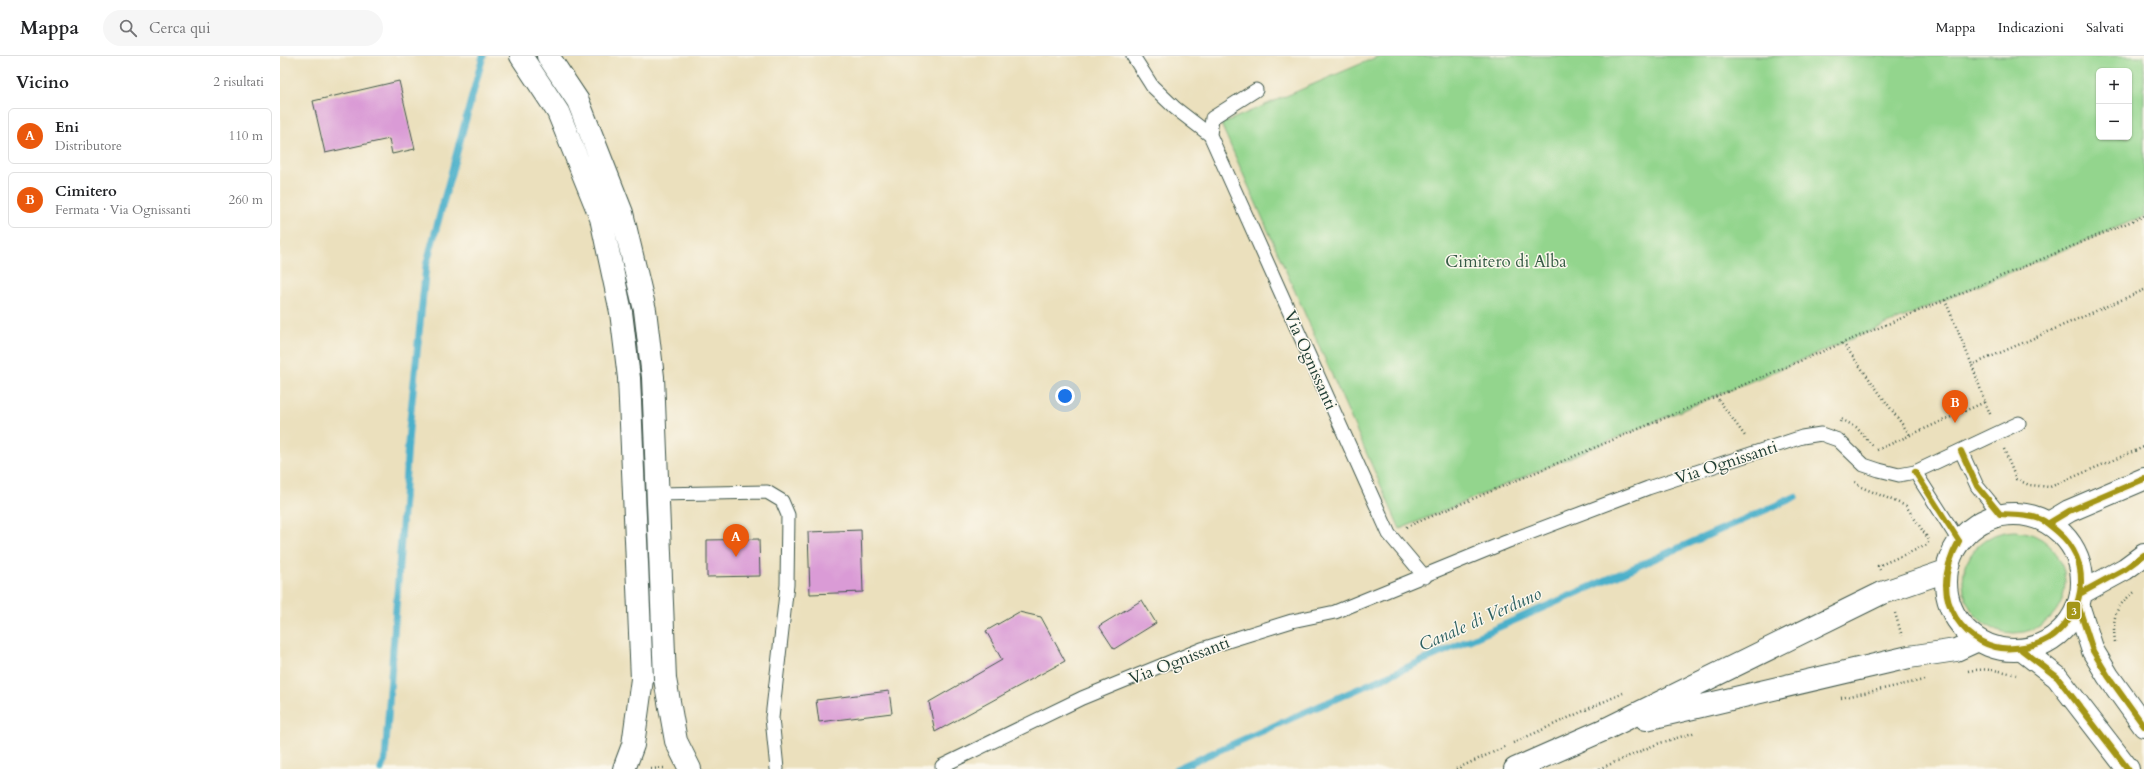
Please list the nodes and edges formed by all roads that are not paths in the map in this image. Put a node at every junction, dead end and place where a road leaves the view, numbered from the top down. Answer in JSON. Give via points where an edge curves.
{"nodes":[{"id":1,"x":522,"y":56,"type":"edge"},
{"id":2,"x":548,"y":56,"type":"edge"},
{"id":3,"x":1133,"y":56,"type":"edge"},
{"id":4,"x":1256,"y":90,"type":"dead end"},
{"id":5,"x":1210,"y":135,"type":"junction"},
{"id":6,"x":2020,"y":423,"type":"dead end"},
{"id":7,"x":1961,"y":451,"type":"junction"},
{"id":8,"x":1915,"y":472,"type":"junction"},
{"id":9,"x":2144,"y":479,"type":"edge"},
{"id":10,"x":658,"y":494,"type":"junction"},
{"id":11,"x":2000,"y":514,"type":"junction"},
{"id":12,"x":2049,"y":524,"type":"junction"},
{"id":13,"x":1959,"y":541,"type":"junction"},
{"id":14,"x":2144,"y":555,"type":"edge"},
{"id":15,"x":1946,"y":571,"type":"junction"},
{"id":16,"x":1425,"y":577,"type":"junction"},
{"id":17,"x":2080,"y":599,"type":"junction"},
{"id":18,"x":1978,"y":640,"type":"junction"},
{"id":19,"x":2022,"y":650,"type":"junction"},
{"id":20,"x":2144,"y":726,"type":"edge"},
{"id":21,"x":1608,"y":728,"type":"junction"},
{"id":22,"x":942,"y":766,"type":"dead end"},
{"id":23,"x":624,"y":769,"type":"edge"},
{"id":24,"x":690,"y":769,"type":"edge"},
{"id":25,"x":777,"y":769,"type":"edge"},
{"id":26,"x":1515,"y":769,"type":"edge"},
{"id":27,"x":2128,"y":769,"type":"edge"}],
"edges":[{"from":1,"to":23,"type":"main road","via":[[558,112],[601,218],[621,312],[629,378],[642,679],[633,745]]},
{"from":2,"to":10,"type":"main road","via":[[578,101],[622,213],[645,310],[653,377]]},
{"from":3,"to":5,"type":"lane","name":"Via Ognissanti","via":[[1152,86]]},
{"from":4,"to":5,"type":"lane","via":[[1212,118]]},
{"from":5,"to":16,"type":"lane","name":"Via Ognissanti","via":[[1389,534]]},
{"from":6,"to":7,"type":"lane","name":"Via Ognissanti"},
{"from":7,"to":8,"type":"lane","name":"Via Ognissanti"},
{"from":7,"to":11,"type":"lane","via":[[1977,486]]},
{"from":8,"to":13,"type":"lane"},
{"from":8,"to":16,"type":"lane","name":"Via Ognissanti","via":[[1899,475],[1864,465],[1838,440],[1821,434],[1802,437],[1648,488],[1506,542]]},
{"from":9,"to":12,"type":"main road","via":[[2069,511]]},
{"from":10,"to":24,"type":"main road","via":[[666,679],[676,741]]},
{"from":10,"to":25,"type":"lane","via":[[767,492],[782,501],[788,515],[787,585],[772,718]]},
{"from":11,"to":12,"type":"main road","via":[[2028,516]]},
{"from":11,"to":13,"type":"main road","via":[[1985,520]]},
{"from":12,"to":17,"type":"main road","via":[[2064,536],[2076,553],[2081,572]]},
{"from":13,"to":15,"type":"main road"},
{"from":14,"to":17,"type":"main road"},
{"from":15,"to":18,"type":"main road","via":[[1946,591],[1951,610],[1962,628]]},
{"from":15,"to":21,"type":"main road","via":[[1887,591]]},
{"from":16,"to":22,"type":"lane","name":"Via Ognissanti","via":[[1335,612],[1292,621],[1202,649],[1082,698]]},
{"from":17,"to":19,"type":"main road","via":[[2070,622],[2057,635],[2041,645]]},
{"from":17,"to":20,"type":"main road","via":[[2094,651],[2108,676]]},
{"from":18,"to":19,"type":"main road","via":[[1999,649]]},
{"from":18,"to":21,"type":"main road","via":[[1956,650],[1909,657]]},
{"from":19,"to":27,"type":"main road","via":[[2057,677]]},
{"from":21,"to":26,"type":"main road"}]}
